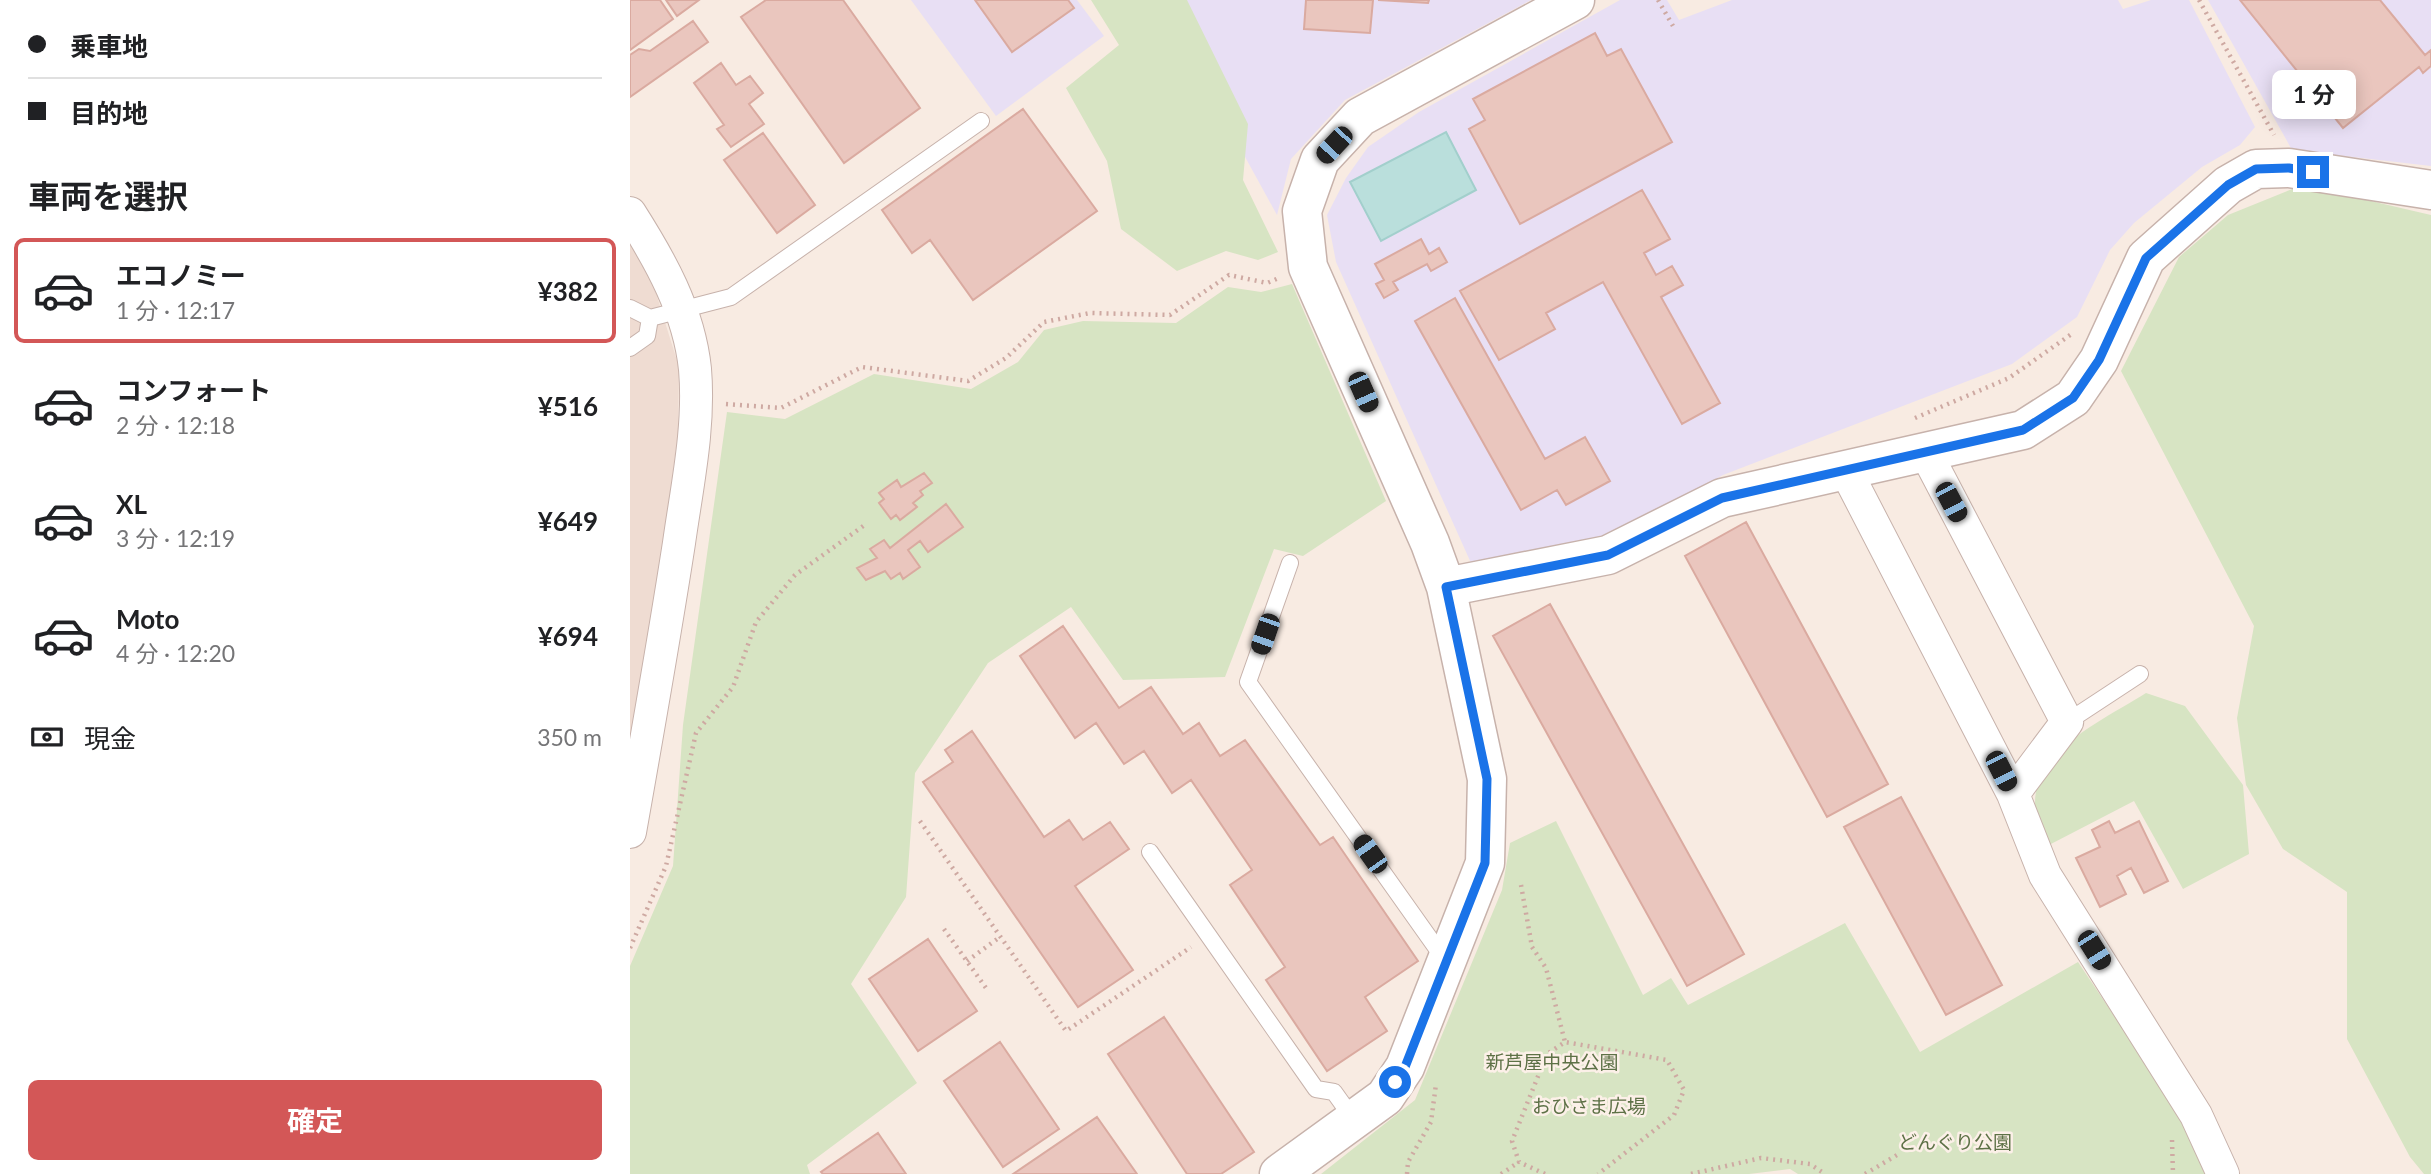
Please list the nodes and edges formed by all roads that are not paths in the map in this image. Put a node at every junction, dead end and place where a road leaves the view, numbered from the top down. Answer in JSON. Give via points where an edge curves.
{"nodes":[{"id":1,"x":1575,"y":0,"type":"edge"},
{"id":2,"x":981,"y":121,"type":"dead end"},
{"id":3,"x":2431,"y":190,"type":"edge"},
{"id":4,"x":630,"y":213,"type":"edge"},
{"id":5,"x":630,"y":308,"type":"edge"},
{"id":6,"x":681,"y":313,"type":"junction"},
{"id":7,"x":650,"y":318,"type":"junction"},
{"id":8,"x":630,"y":348,"type":"edge"},
{"id":9,"x":1917,"y":437,"type":"junction"},
{"id":10,"x":1845,"y":468,"type":"junction"},
{"id":11,"x":1290,"y":563,"type":"dead end"},
{"id":12,"x":1446,"y":587,"type":"junction"},
{"id":13,"x":2140,"y":674,"type":"dead end"},
{"id":14,"x":2067,"y":722,"type":"junction"},
{"id":15,"x":2013,"y":794,"type":"junction"},
{"id":16,"x":630,"y":832,"type":"edge"},
{"id":17,"x":1150,"y":852,"type":"dead end"},
{"id":18,"x":1446,"y":962,"type":"junction"},
{"id":19,"x":1354,"y":1120,"type":"junction"},
{"id":20,"x":1279,"y":1174,"type":"edge"},
{"id":21,"x":2223,"y":1174,"type":"edge"}],
"edges":[{"from":1,"to":12,"type":"street","via":[[1360,117],[1320,160],[1302,211],[1308,267]]},
{"from":2,"to":6,"type":"lane","via":[[731,297]]},
{"from":3,"to":9,"type":"street","via":[[2289,168],[2256,169],[2228,185],[2146,258],[2099,360],[2073,398],[2023,430]]},
{"from":4,"to":6,"type":"street","via":[[665,267]]},
{"from":5,"to":7,"type":"lane"},
{"from":6,"to":7,"type":"lane"},
{"from":6,"to":16,"type":"street","via":[[695,367],[695,433]]},
{"from":7,"to":8,"type":"lane","via":[[647,336]]},
{"from":9,"to":10,"type":"street"},
{"from":9,"to":14,"type":"street"},
{"from":10,"to":12,"type":"street","via":[[1722,498],[1608,555]]},
{"from":10,"to":15,"type":"street"},
{"from":11,"to":18,"type":"lane","via":[[1248,682]]},
{"from":12,"to":18,"type":"street","via":[[1487,779],[1485,863]]},
{"from":13,"to":14,"type":"lane"},
{"from":14,"to":15,"type":"street"},
{"from":15,"to":21,"type":"street","via":[[2045,875],[2196,1115]]},
{"from":17,"to":19,"type":"lane","via":[[1316,1089],[1334,1092]]},
{"from":18,"to":19,"type":"street","via":[[1405,1067],[1385,1097]]},
{"from":19,"to":20,"type":"street"}]}
